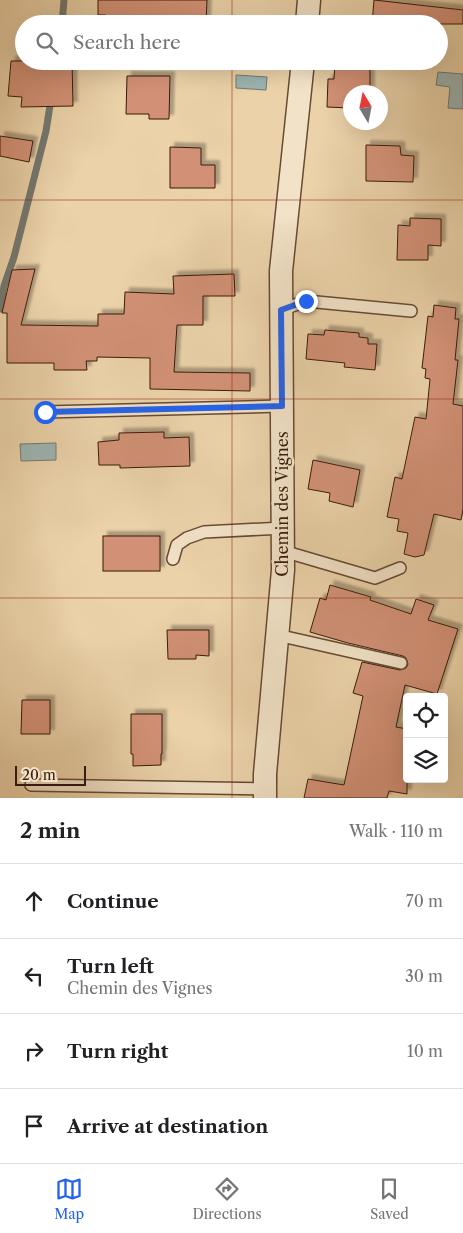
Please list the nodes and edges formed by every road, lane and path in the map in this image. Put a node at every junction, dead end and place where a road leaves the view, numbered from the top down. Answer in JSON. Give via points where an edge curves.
{"nodes":[{"id":1,"x":309,"y":0,"type":"edge"},
{"id":2,"x":307,"y":15,"type":"edge"},
{"id":3,"x":302,"y":70,"type":"edge"},
{"id":4,"x":281,"y":310,"type":"junction"},
{"id":5,"x":411,"y":311,"type":"dead end"},
{"id":6,"x":282,"y":406,"type":"junction"},
{"id":7,"x":45,"y":412,"type":"dead end"},
{"id":8,"x":283,"y":528,"type":"junction"},
{"id":9,"x":283,"y":551,"type":"junction"},
{"id":10,"x":172,"y":559,"type":"dead end"},
{"id":11,"x":400,"y":568,"type":"dead end"},
{"id":12,"x":277,"y":635,"type":"junction"},
{"id":13,"x":401,"y":663,"type":"dead end"},
{"id":14,"x":31,"y":785,"type":"dead end"},
{"id":15,"x":265,"y":793,"type":"edge"}],
"edges":[{"from":1,"to":2,"type":"street"},
{"from":3,"to":4,"type":"street","name":"Chemin des Vignes","via":[[281,270]]},
{"from":4,"to":5,"type":"lane","via":[[306,301]]},
{"from":4,"to":6,"type":"street","name":"Chemin des Vignes"},
{"from":6,"to":7,"type":"lane"},
{"from":6,"to":8,"type":"street","name":"Chemin des Vignes"},
{"from":8,"to":9,"type":"street","name":"Chemin des Vignes"},
{"from":8,"to":10,"type":"lane","via":[[204,532],[177,545]]},
{"from":9,"to":11,"type":"lane","via":[[375,578]]},
{"from":9,"to":12,"type":"street","name":"Chemin des Vignes"},
{"from":12,"to":13,"type":"lane"},
{"from":12,"to":15,"type":"street","name":"Chemin des Vignes"},
{"from":14,"to":15,"type":"lane"}]}
